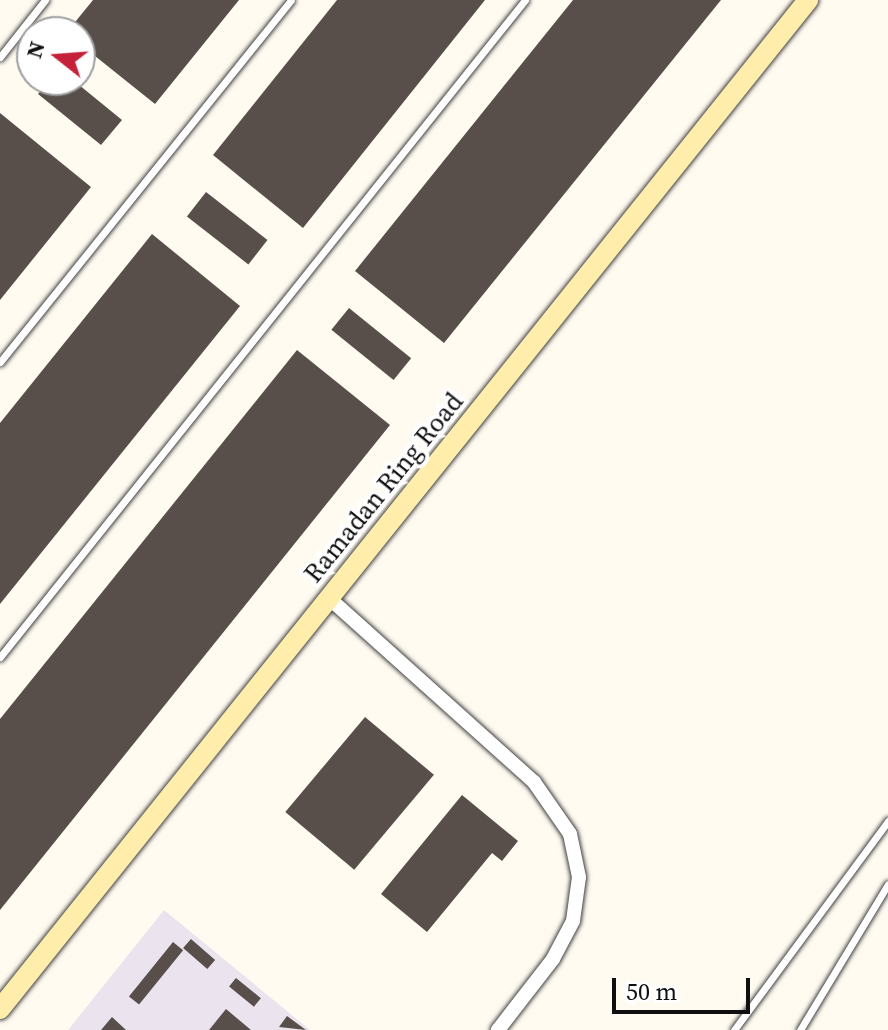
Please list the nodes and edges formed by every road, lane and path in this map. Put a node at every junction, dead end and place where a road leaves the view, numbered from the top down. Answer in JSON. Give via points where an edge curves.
{"nodes":[{"id":1,"x":45,"y":0,"type":"edge"},
{"id":2,"x":291,"y":0,"type":"edge"},
{"id":3,"x":525,"y":0,"type":"edge"},
{"id":4,"x":808,"y":0,"type":"edge"},
{"id":5,"x":0,"y":57,"type":"edge"},
{"id":6,"x":0,"y":362,"type":"edge"},
{"id":7,"x":330,"y":599,"type":"junction"},
{"id":8,"x":0,"y":657,"type":"edge"},
{"id":9,"x":888,"y":821,"type":"edge"},
{"id":10,"x":888,"y":884,"type":"edge"},
{"id":11,"x":2,"y":1001,"type":"edge"},
{"id":12,"x":498,"y":1030,"type":"edge"},
{"id":13,"x":734,"y":1030,"type":"edge"},
{"id":14,"x":800,"y":1030,"type":"edge"}],
"edges":[{"from":1,"to":5,"type":"lane"},
{"from":2,"to":6,"type":"lane"},
{"from":3,"to":8,"type":"lane"},
{"from":4,"to":7,"type":"street","name":"Ramadan Ring Road"},
{"from":7,"to":11,"type":"street","name":"Ramadan Ring Road"},
{"from":7,"to":12,"type":"street","via":[[534,782],[570,834],[579,877],[573,921],[553,959]]},
{"from":9,"to":13,"type":"lane"},
{"from":10,"to":14,"type":"lane"}]}
